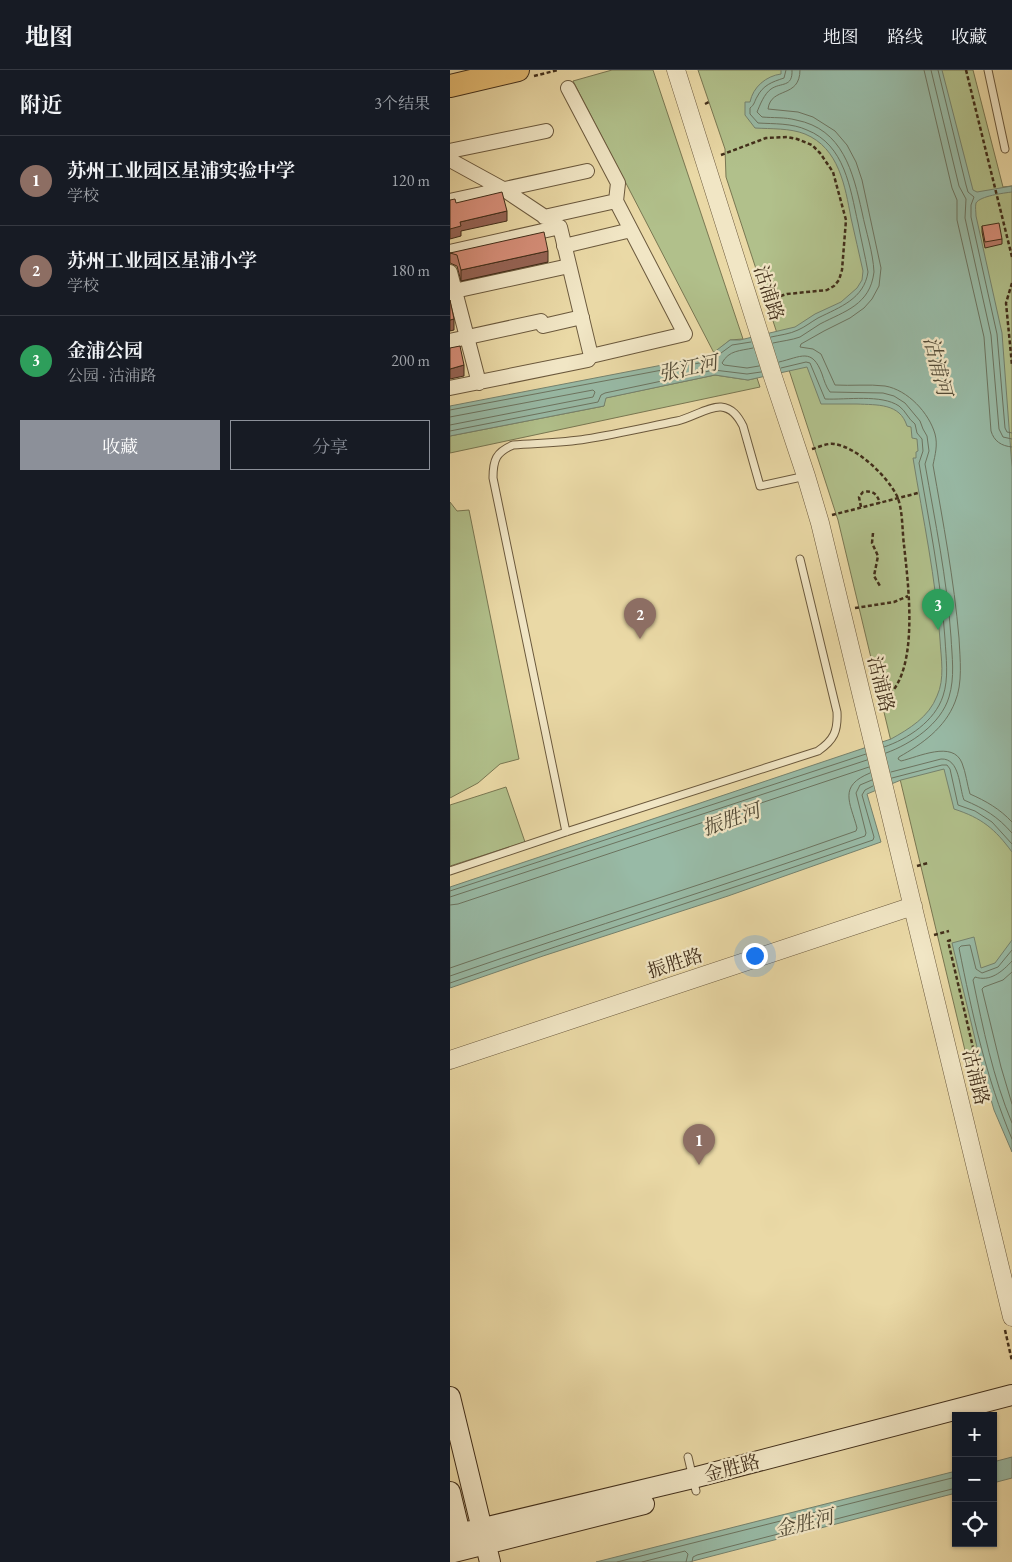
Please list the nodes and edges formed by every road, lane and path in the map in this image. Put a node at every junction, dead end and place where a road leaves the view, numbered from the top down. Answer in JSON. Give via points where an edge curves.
{"nodes":[{"id":1,"x":464,"y":70,"type":"edge"},
{"id":2,"x":518,"y":70,"type":"edge"},
{"id":3,"x":676,"y":70,"type":"edge"},
{"id":4,"x":966,"y":70,"type":"edge"},
{"id":5,"x":988,"y":70,"type":"edge"},
{"id":6,"x":450,"y":73,"type":"edge"},
{"id":7,"x":450,"y":86,"type":"edge"},
{"id":8,"x":568,"y":88,"type":"dead end"},
{"id":9,"x":709,"y":102,"type":"dead end"},
{"id":10,"x":705,"y":104,"type":"dead end"},
{"id":11,"x":546,"y":131,"type":"dead end"},
{"id":12,"x":1005,"y":149,"type":"dead end"},
{"id":13,"x":450,"y":151,"type":"edge"},
{"id":14,"x":721,"y":155,"type":"dead end"},
{"id":15,"x":450,"y":160,"type":"edge"},
{"id":16,"x":587,"y":171,"type":"dead end"},
{"id":17,"x":503,"y":189,"type":"junction"},
{"id":18,"x":450,"y":201,"type":"edge"},
{"id":19,"x":616,"y":201,"type":"junction"},
{"id":20,"x":544,"y":217,"type":"junction"},
{"id":21,"x":560,"y":228,"type":"junction"},
{"id":22,"x":631,"y":230,"type":"junction"},
{"id":23,"x":564,"y":246,"type":"junction"},
{"id":24,"x":450,"y":252,"type":"edge"},
{"id":25,"x":1012,"y":257,"type":"edge"},
{"id":26,"x":569,"y":266,"type":"junction"},
{"id":27,"x":450,"y":272,"type":"edge"},
{"id":28,"x":1012,"y":283,"type":"edge"},
{"id":29,"x":452,"y":291,"type":"edge"},
{"id":30,"x":762,"y":301,"type":"dead end"},
{"id":31,"x":582,"y":318,"type":"junction"},
{"id":32,"x":467,"y":337,"type":"junction"},
{"id":33,"x":450,"y":341,"type":"edge"},
{"id":34,"x":591,"y":356,"type":"junction"},
{"id":35,"x":1012,"y":365,"type":"edge"},
{"id":36,"x":479,"y":383,"type":"junction"},
{"id":37,"x":450,"y":388,"type":"edge"},
{"id":38,"x":812,"y":449,"type":"dead end"},
{"id":39,"x":806,"y":476,"type":"junction"},
{"id":40,"x":918,"y":493,"type":"dead end"},
{"id":41,"x":898,"y":498,"type":"junction"},
{"id":42,"x":880,"y":502,"type":"junction"},
{"id":43,"x":861,"y":507,"type":"junction"},
{"id":44,"x":832,"y":515,"type":"dead end"},
{"id":45,"x":873,"y":533,"type":"dead end"},
{"id":46,"x":800,"y":559,"type":"dead end"},
{"id":47,"x":880,"y":586,"type":"dead end"},
{"id":48,"x":908,"y":596,"type":"junction"},
{"id":49,"x":855,"y":608,"type":"dead end"},
{"id":50,"x":877,"y":702,"type":"dead end"},
{"id":51,"x":566,"y":832,"type":"junction"},
{"id":52,"x":928,"y":863,"type":"dead end"},
{"id":53,"x":917,"y":866,"type":"dead end"},
{"id":54,"x":450,"y":871,"type":"edge"},
{"id":55,"x":912,"y":906,"type":"junction"},
{"id":56,"x":949,"y":931,"type":"dead end"},
{"id":57,"x":934,"y":935,"type":"dead end"},
{"id":58,"x":951,"y":940,"type":"dead end"},
{"id":59,"x":964,"y":1058,"type":"dead end"},
{"id":60,"x":450,"y":1060,"type":"edge"},
{"id":61,"x":1012,"y":1317,"type":"edge"},
{"id":62,"x":1012,"y":1395,"type":"edge"},
{"id":63,"x":450,"y":1397,"type":"edge"},
{"id":64,"x":1012,"y":1409,"type":"edge"},
{"id":65,"x":997,"y":1413,"type":"edge"},
{"id":66,"x":952,"y":1424,"type":"edge"},
{"id":67,"x":688,"y":1457,"type":"dead end"},
{"id":68,"x":694,"y":1485,"type":"junction"},
{"id":69,"x":450,"y":1492,"type":"edge"},
{"id":70,"x":486,"y":1545,"type":"edge"},
{"id":71,"x":458,"y":1547,"type":"edge"}],
"edges":[{"from":1,"to":6,"type":"main road"},
{"from":2,"to":7,"type":"main road"},
{"from":3,"to":39,"type":"street","name":"沽浦路"},
{"from":4,"to":25,"type":"path"},
{"from":5,"to":12,"type":"lane"},
{"from":8,"to":19,"type":"street","via":[[618,183]]},
{"from":9,"to":10,"type":"path"},
{"from":11,"to":13,"type":"street"},
{"from":14,"to":30,"type":"path","via":[[766,138],[787,137],[812,145],[833,172],[846,220],[839,280],[827,290],[787,294]]},
{"from":15,"to":17,"type":"street"},
{"from":16,"to":17,"type":"street"},
{"from":17,"to":18,"type":"street"},
{"from":17,"to":20,"type":"street"},
{"from":19,"to":20,"type":"street"},
{"from":19,"to":22,"type":"street"},
{"from":20,"to":21,"type":"street"},
{"from":21,"to":23,"type":"street"},
{"from":21,"to":24,"type":"street"},
{"from":22,"to":23,"type":"street"},
{"from":22,"to":34,"type":"street","via":[[685,334]]},
{"from":23,"to":26,"type":"street"},
{"from":26,"to":29,"type":"street"},
{"from":26,"to":31,"type":"street"},
{"from":27,"to":29,"type":"street"},
{"from":28,"to":35,"type":"path","via":[[1006,304]]},
{"from":29,"to":32,"type":"street"},
{"from":31,"to":32,"type":"street","via":[[543,326],[541,321]]},
{"from":31,"to":34,"type":"street"},
{"from":32,"to":33,"type":"street"},
{"from":32,"to":36,"type":"street"},
{"from":34,"to":36,"type":"street","via":[[588,360]]},
{"from":36,"to":37,"type":"street"},
{"from":38,"to":41,"type":"path","via":[[834,444],[852,450],[887,481]]},
{"from":39,"to":51,"type":"lane","via":[[760,486],[743,426],[733,412],[718,406],[689,418],[585,439],[513,445],[498,454],[493,465],[493,478]]},
{"from":39,"to":55,"type":"street","name":"沽浦路"},
{"from":40,"to":41,"type":"path"},
{"from":41,"to":42,"type":"path"},
{"from":41,"to":48,"type":"path"},
{"from":42,"to":43,"type":"path"},
{"from":42,"to":43,"type":"path","via":[[871,491],[863,492],[859,497]]},
{"from":43,"to":44,"type":"path"},
{"from":45,"to":47,"type":"path","via":[[872,543],[878,556],[874,576]]},
{"from":46,"to":51,"type":"lane","via":[[837,712],[838,724],[828,744],[818,751]]},
{"from":48,"to":49,"type":"path","via":[[894,602]]},
{"from":48,"to":50,"type":"path","via":[[909,643],[904,670],[892,693]]},
{"from":51,"to":54,"type":"lane"},
{"from":52,"to":53,"type":"path"},
{"from":55,"to":60,"type":"street","name":"振胜路"},
{"from":55,"to":61,"type":"street","name":"沽浦路"},
{"from":56,"to":57,"type":"path"},
{"from":58,"to":59,"type":"path","via":[[948,941],[974,1056]]},
{"from":62,"to":68,"type":"main road","name":"金胜路"},
{"from":63,"to":70,"type":"main road"},
{"from":64,"to":65,"type":"main road"},
{"from":66,"to":68,"type":"main road","name":"金胜路"},
{"from":67,"to":68,"type":"lane"},
{"from":68,"to":70,"type":"main road","name":"金胜路"},
{"from":69,"to":71,"type":"main road"},
{"from":70,"to":71,"type":"main road","name":"金胜路"}]}
